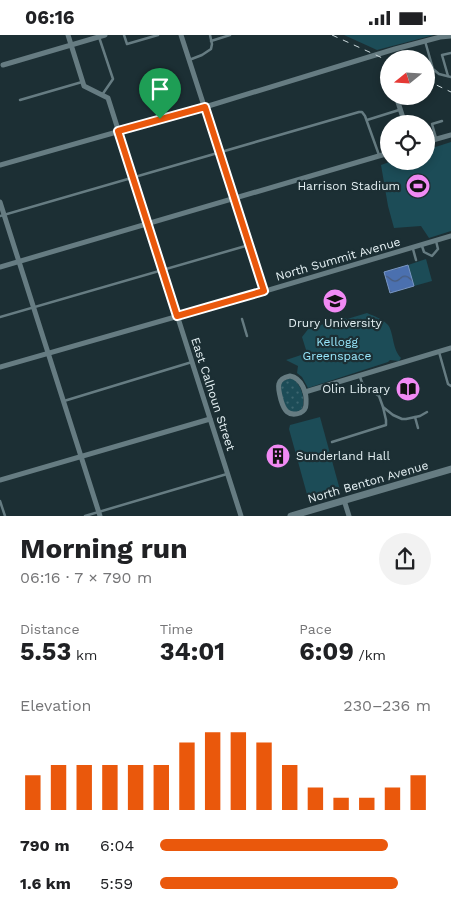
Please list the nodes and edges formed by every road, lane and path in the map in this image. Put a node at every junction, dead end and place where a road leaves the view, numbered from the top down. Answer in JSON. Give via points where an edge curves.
{"nodes":[{"id":1,"x":68,"y":35,"type":"edge"},
{"id":2,"x":124,"y":35,"type":"edge"},
{"id":3,"x":158,"y":35,"type":"edge"},
{"id":4,"x":181,"y":35,"type":"edge"},
{"id":5,"x":210,"y":35,"type":"edge"},
{"id":6,"x":230,"y":35,"type":"edge"},
{"id":7,"x":98,"y":36,"type":"edge"},
{"id":8,"x":441,"y":36,"type":"edge"},
{"id":9,"x":451,"y":36,"type":"edge"},
{"id":10,"x":211,"y":41,"type":"junction"},
{"id":11,"x":426,"y":41,"type":"junction"},
{"id":12,"x":72,"y":45,"type":"junction"},
{"id":13,"x":451,"y":53,"type":"edge"},
{"id":14,"x":189,"y":60,"type":"junction"},
{"id":15,"x":4,"y":65,"type":"dead end"},
{"id":16,"x":449,"y":77,"type":"edge"},
{"id":17,"x":82,"y":82,"type":"junction"},
{"id":18,"x":102,"y":95,"type":"junction"},
{"id":19,"x":20,"y":99,"type":"dead end"},
{"id":20,"x":399,"y":105,"type":"edge"},
{"id":21,"x":205,"y":107,"type":"junction"},
{"id":22,"x":400,"y":109,"type":"junction"},
{"id":23,"x":402,"y":115,"type":"edge"},
{"id":24,"x":367,"y":120,"type":"junction"},
{"id":25,"x":442,"y":121,"type":"dead end"},
{"id":26,"x":118,"y":131,"type":"junction"},
{"id":27,"x":451,"y":135,"type":"edge"},
{"id":28,"x":436,"y":139,"type":"joint"},
{"id":29,"x":220,"y":153,"type":"junction"},
{"id":30,"x":379,"y":156,"type":"joint"},
{"id":31,"x":0,"y":165,"type":"edge"},
{"id":32,"x":133,"y":178,"type":"junction"},
{"id":33,"x":234,"y":198,"type":"junction"},
{"id":34,"x":0,"y":202,"type":"edge"},
{"id":35,"x":2,"y":216,"type":"edge"},
{"id":36,"x":147,"y":224,"type":"junction"},
{"id":37,"x":451,"y":236,"type":"edge"},
{"id":38,"x":436,"y":241,"type":"junction"},
{"id":39,"x":249,"y":245,"type":"junction"},
{"id":40,"x":421,"y":245,"type":"junction"},
{"id":41,"x":412,"y":247,"type":"junction"},
{"id":42,"x":416,"y":260,"type":"dead end"},
{"id":43,"x":19,"y":261,"type":"junction"},
{"id":44,"x":0,"y":267,"type":"edge"},
{"id":45,"x":162,"y":270,"type":"junction"},
{"id":46,"x":264,"y":291,"type":"junction"},
{"id":47,"x":34,"y":308,"type":"junction"},
{"id":48,"x":177,"y":316,"type":"junction"},
{"id":49,"x":0,"y":317,"type":"edge"},
{"id":50,"x":242,"y":319,"type":"dead end"},
{"id":51,"x":247,"y":336,"type":"dead end"},
{"id":52,"x":451,"y":348,"type":"edge"},
{"id":53,"x":439,"y":352,"type":"junction"},
{"id":54,"x":48,"y":353,"type":"junction"},
{"id":55,"x":192,"y":361,"type":"junction"},
{"id":56,"x":0,"y":367,"type":"edge"},
{"id":57,"x":360,"y":375,"type":"junction"},
{"id":58,"x":451,"y":387,"type":"edge"},
{"id":59,"x":304,"y":392,"type":"junction"},
{"id":60,"x":63,"y":401,"type":"junction"},
{"id":61,"x":383,"y":407,"type":"junction"},
{"id":62,"x":427,"y":412,"type":"dead end"},
{"id":63,"x":415,"y":417,"type":"junction"},
{"id":64,"x":210,"y":419,"type":"junction"},
{"id":65,"x":418,"y":428,"type":"dead end"},
{"id":66,"x":332,"y":442,"type":"dead end"},
{"id":67,"x":81,"y":457,"type":"junction"},
{"id":68,"x":451,"y":469,"type":"edge"},
{"id":69,"x":228,"y":474,"type":"junction"},
{"id":70,"x":0,"y":480,"type":"edge"},
{"id":71,"x":344,"y":500,"type":"junction"},
{"id":72,"x":0,"y":501,"type":"edge"},
{"id":73,"x":99,"y":514,"type":"edge"},
{"id":74,"x":5,"y":516,"type":"edge"},
{"id":75,"x":85,"y":516,"type":"edge"},
{"id":76,"x":241,"y":516,"type":"edge"},
{"id":77,"x":291,"y":516,"type":"edge"},
{"id":78,"x":349,"y":516,"type":"edge"}],
"edges":[{"from":1,"to":12,"type":"street"},
{"from":2,"to":3,"type":"lane","via":[[127,44]]},
{"from":4,"to":14,"type":"street"},
{"from":5,"to":10,"type":"lane"},
{"from":6,"to":10,"type":"lane"},
{"from":7,"to":12,"type":"street"},
{"from":7,"to":18,"type":"lane","via":[[112,79]]},
{"from":8,"to":9,"type":"street"},
{"from":8,"to":11,"type":"street"},
{"from":10,"to":14,"type":"lane","via":[[211,49]]},
{"from":11,"to":16,"type":"lane","via":[[433,69]]},
{"from":11,"to":21,"type":"street"},
{"from":12,"to":15,"type":"street"},
{"from":12,"to":17,"type":"street"},
{"from":13,"to":16,"type":"lane","via":[[442,55]]},
{"from":14,"to":21,"type":"street"},
{"from":17,"to":18,"type":"street","name":"East Calhoun Street"},
{"from":17,"to":19,"type":"lane"},
{"from":18,"to":26,"type":"street","name":"East Calhoun Street","via":[[108,98]]},
{"from":20,"to":22,"type":"street"},
{"from":21,"to":26,"type":"street"},
{"from":21,"to":29,"type":"street"},
{"from":22,"to":23,"type":"street"},
{"from":22,"to":24,"type":"lane"},
{"from":24,"to":29,"type":"lane","via":[[366,115],[359,112]]},
{"from":24,"to":30,"type":"lane"},
{"from":25,"to":28,"type":"lane","via":[[432,124]]},
{"from":26,"to":31,"type":"street"},
{"from":26,"to":32,"type":"street","name":"East Calhoun Street"},
{"from":27,"to":28,"type":"street"},
{"from":29,"to":32,"type":"lane"},
{"from":29,"to":33,"type":"street"},
{"from":30,"to":33,"type":"street"},
{"from":32,"to":35,"type":"lane"},
{"from":32,"to":36,"type":"street","name":"East Calhoun Street"},
{"from":33,"to":36,"type":"street"},
{"from":33,"to":39,"type":"street"},
{"from":34,"to":35,"type":"street"},
{"from":35,"to":43,"type":"street"},
{"from":36,"to":43,"type":"street"},
{"from":36,"to":45,"type":"street","name":"East Calhoun Street"},
{"from":37,"to":38,"type":"street","name":"North Summit Avenue"},
{"from":38,"to":40,"type":"street","name":"North Summit Avenue"},
{"from":38,"to":40,"type":"lane","via":[[438,249],[432,257],[424,252]]},
{"from":39,"to":45,"type":"lane"},
{"from":39,"to":46,"type":"street"},
{"from":40,"to":41,"type":"street","name":"North Summit Avenue"},
{"from":41,"to":42,"type":"lane"},
{"from":41,"to":46,"type":"street","name":"North Summit Avenue"},
{"from":43,"to":44,"type":"street"},
{"from":43,"to":47,"type":"street"},
{"from":45,"to":47,"type":"lane"},
{"from":45,"to":48,"type":"street","name":"East Calhoun Street"},
{"from":46,"to":48,"type":"street","name":"North Summit Avenue"},
{"from":47,"to":49,"type":"lane"},
{"from":47,"to":54,"type":"street"},
{"from":48,"to":54,"type":"street","name":"North Summit Avenue"},
{"from":48,"to":55,"type":"street","name":"East Calhoun Street"},
{"from":50,"to":51,"type":"lane"},
{"from":52,"to":53,"type":"street"},
{"from":53,"to":57,"type":"street"},
{"from":53,"to":58,"type":"lane"},
{"from":54,"to":56,"type":"street","name":"North Summit Avenue"},
{"from":54,"to":60,"type":"street"},
{"from":55,"to":60,"type":"lane"},
{"from":55,"to":64,"type":"street","name":"East Calhoun Street"},
{"from":57,"to":59,"type":"street"},
{"from":57,"to":61,"type":"lane","via":[[363,385],[379,396]]},
{"from":59,"to":59,"type":"street","via":[[301,382],[294,377],[279,382],[284,409],[290,414],[304,410],[307,402]]},
{"from":60,"to":67,"type":"street"},
{"from":61,"to":63,"type":"lane","via":[[398,418]]},
{"from":61,"to":66,"type":"lane","via":[[386,425]]},
{"from":62,"to":63,"type":"lane"},
{"from":63,"to":65,"type":"lane"},
{"from":64,"to":67,"type":"street"},
{"from":64,"to":69,"type":"street","name":"East Calhoun Street"},
{"from":67,"to":70,"type":"street"},
{"from":67,"to":73,"type":"street"},
{"from":68,"to":71,"type":"main road","name":"North Benton Avenue"},
{"from":69,"to":73,"type":"lane"},
{"from":69,"to":76,"type":"street","name":"East Calhoun Street"},
{"from":71,"to":77,"type":"main road","name":"North Benton Avenue"},
{"from":71,"to":78,"type":"street"},
{"from":72,"to":74,"type":"lane"},
{"from":73,"to":75,"type":"lane"}]}
